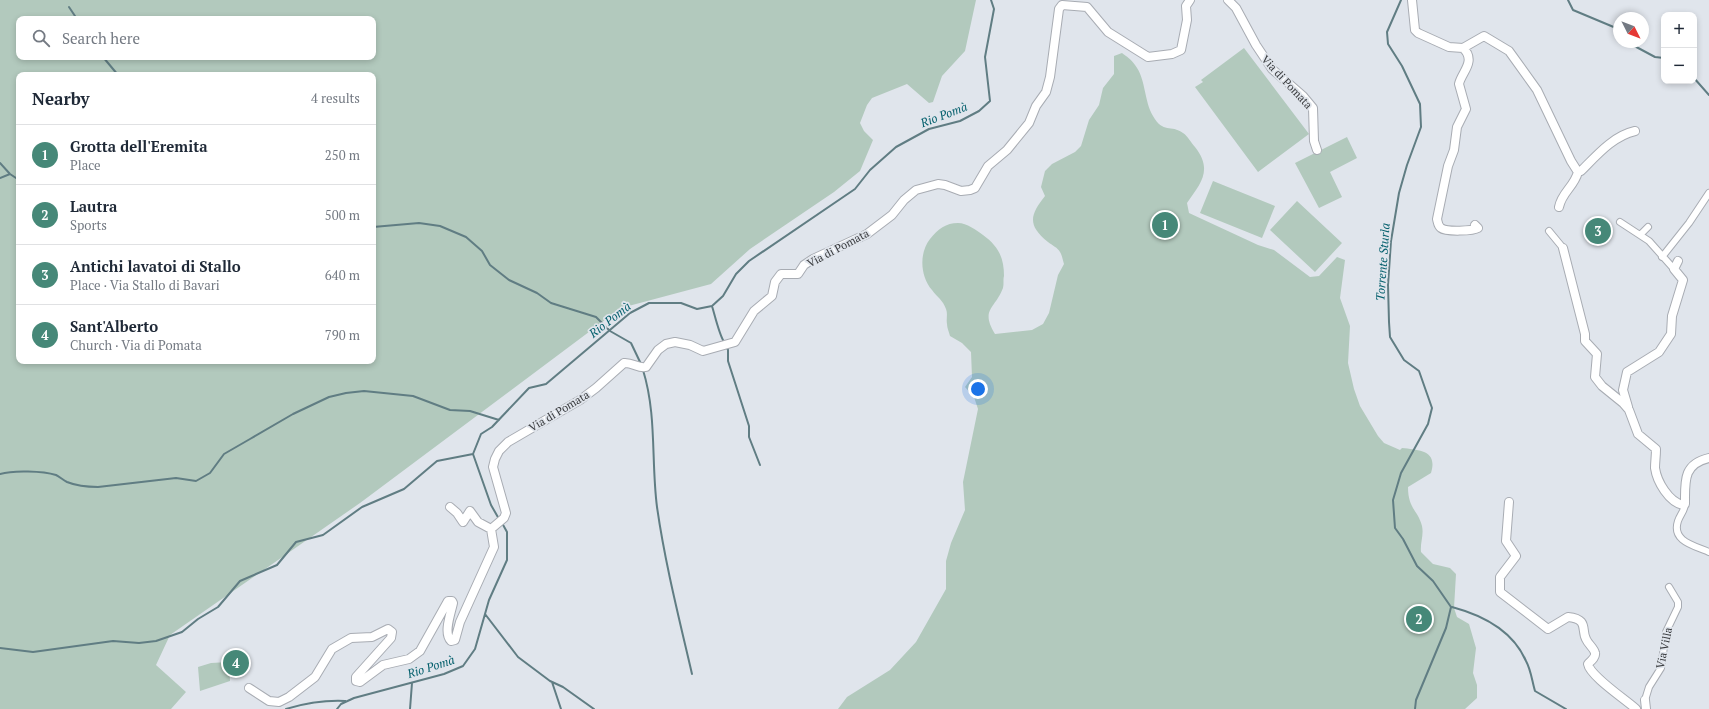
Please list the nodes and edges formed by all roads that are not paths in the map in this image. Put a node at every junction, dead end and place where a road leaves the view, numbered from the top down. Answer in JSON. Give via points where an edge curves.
{"nodes":[{"id":1,"x":1190,"y":0,"type":"edge"},
{"id":2,"x":1228,"y":0,"type":"edge"},
{"id":3,"x":1412,"y":0,"type":"edge"},
{"id":4,"x":1463,"y":48,"type":"junction"},
{"id":5,"x":1635,"y":131,"type":"dead end"},
{"id":6,"x":1317,"y":150,"type":"dead end"},
{"id":7,"x":1578,"y":172,"type":"junction"},
{"id":8,"x":1709,"y":193,"type":"edge"},
{"id":9,"x":1559,"y":207,"type":"dead end"},
{"id":10,"x":1620,"y":222,"type":"dead end"},
{"id":11,"x":1476,"y":225,"type":"dead end"},
{"id":12,"x":1648,"y":227,"type":"dead end"},
{"id":13,"x":1549,"y":230,"type":"dead end"},
{"id":14,"x":1641,"y":234,"type":"junction"},
{"id":15,"x":1563,"y":248,"type":"joint"},
{"id":16,"x":1662,"y":257,"type":"junction"},
{"id":17,"x":1678,"y":262,"type":"dead end"},
{"id":18,"x":1674,"y":269,"type":"junction"},
{"id":19,"x":1628,"y":410,"type":"junction"},
{"id":20,"x":1709,"y":458,"type":"edge"},
{"id":21,"x":1509,"y":502,"type":"dead end"},
{"id":22,"x":1685,"y":504,"type":"junction"},
{"id":23,"x":450,"y":508,"type":"dead end"},
{"id":24,"x":493,"y":527,"type":"junction"},
{"id":25,"x":1709,"y":552,"type":"edge"},
{"id":26,"x":1669,"y":587,"type":"dead end"},
{"id":27,"x":249,"y":688,"type":"dead end"},
{"id":28,"x":1644,"y":700,"type":"joint"},
{"id":29,"x":1636,"y":709,"type":"edge"},
{"id":30,"x":1646,"y":709,"type":"edge"}],
"edges":[{"from":1,"to":24,"type":"street","name":"Via di Pomata","via":[[1186,4],[1187,20],[1181,50],[1172,54],[1148,57],[1108,32],[1087,7],[1062,6],[1059,9],[1046,92],[1038,102],[1025,129],[1008,150],[988,166],[975,188],[961,191],[945,184],[921,188],[908,196],[892,216],[867,234],[814,259],[804,265],[798,274],[781,274],[775,282],[772,296],[754,311],[738,339],[732,343],[700,351],[690,345],[675,342],[666,344],[658,350],[646,367],[624,363],[580,400],[508,442],[496,455],[493,467],[506,510],[504,518]]},
{"from":2,"to":6,"type":"street","name":"Via di Pomata","via":[[1236,8],[1272,69],[1313,108],[1314,141]]},
{"from":3,"to":4,"type":"street","via":[[1416,32],[1449,47]]},
{"from":4,"to":7,"type":"street","via":[[1484,36],[1510,51],[1537,90]]},
{"from":4,"to":11,"type":"street","via":[[1469,65],[1459,84],[1466,109],[1457,127],[1437,219],[1439,225],[1445,229],[1473,230],[1478,228]]},
{"from":5,"to":7,"type":"street","via":[[1619,137]]},
{"from":7,"to":9,"type":"street","via":[[1575,182],[1563,196]]},
{"from":8,"to":16,"type":"street"},
{"from":10,"to":14,"type":"street"},
{"from":12,"to":14,"type":"street"},
{"from":13,"to":15,"type":"street"},
{"from":14,"to":16,"type":"street"},
{"from":15,"to":19,"type":"street","via":[[1585,341],[1597,354],[1595,377]]},
{"from":16,"to":18,"type":"street"},
{"from":17,"to":18,"type":"street"},
{"from":18,"to":19,"type":"street","via":[[1683,280],[1672,316],[1671,334],[1659,352],[1627,372],[1623,390]]},
{"from":19,"to":22,"type":"street","via":[[1638,434],[1656,449],[1655,466],[1662,486],[1676,502]]},
{"from":20,"to":22,"type":"street","via":[[1696,462],[1688,472],[1685,480]]},
{"from":21,"to":29,"type":"street","via":[[1506,541],[1516,556],[1501,575],[1500,591],[1548,628],[1568,618],[1580,622],[1585,627],[1585,638],[1595,653],[1588,664],[1589,667]]},
{"from":22,"to":25,"type":"street","via":[[1677,525],[1679,536],[1683,541]]},
{"from":23,"to":24,"type":"street","via":[[463,522],[469,511],[478,522]]},
{"from":24,"to":27,"type":"street","via":[[494,546],[460,622],[455,640],[451,641],[449,638],[448,625],[453,603],[448,601],[420,651],[409,659],[383,665],[360,682],[356,681],[356,677],[391,638],[392,632],[388,629],[372,637],[351,638],[332,649],[315,677],[284,700],[269,701]]},
{"from":26,"to":28,"type":"street","name":"Via Villa","via":[[1678,602],[1678,607],[1666,632],[1661,668]]},
{"from":28,"to":30,"type":"street","name":"Via Villa"}]}
